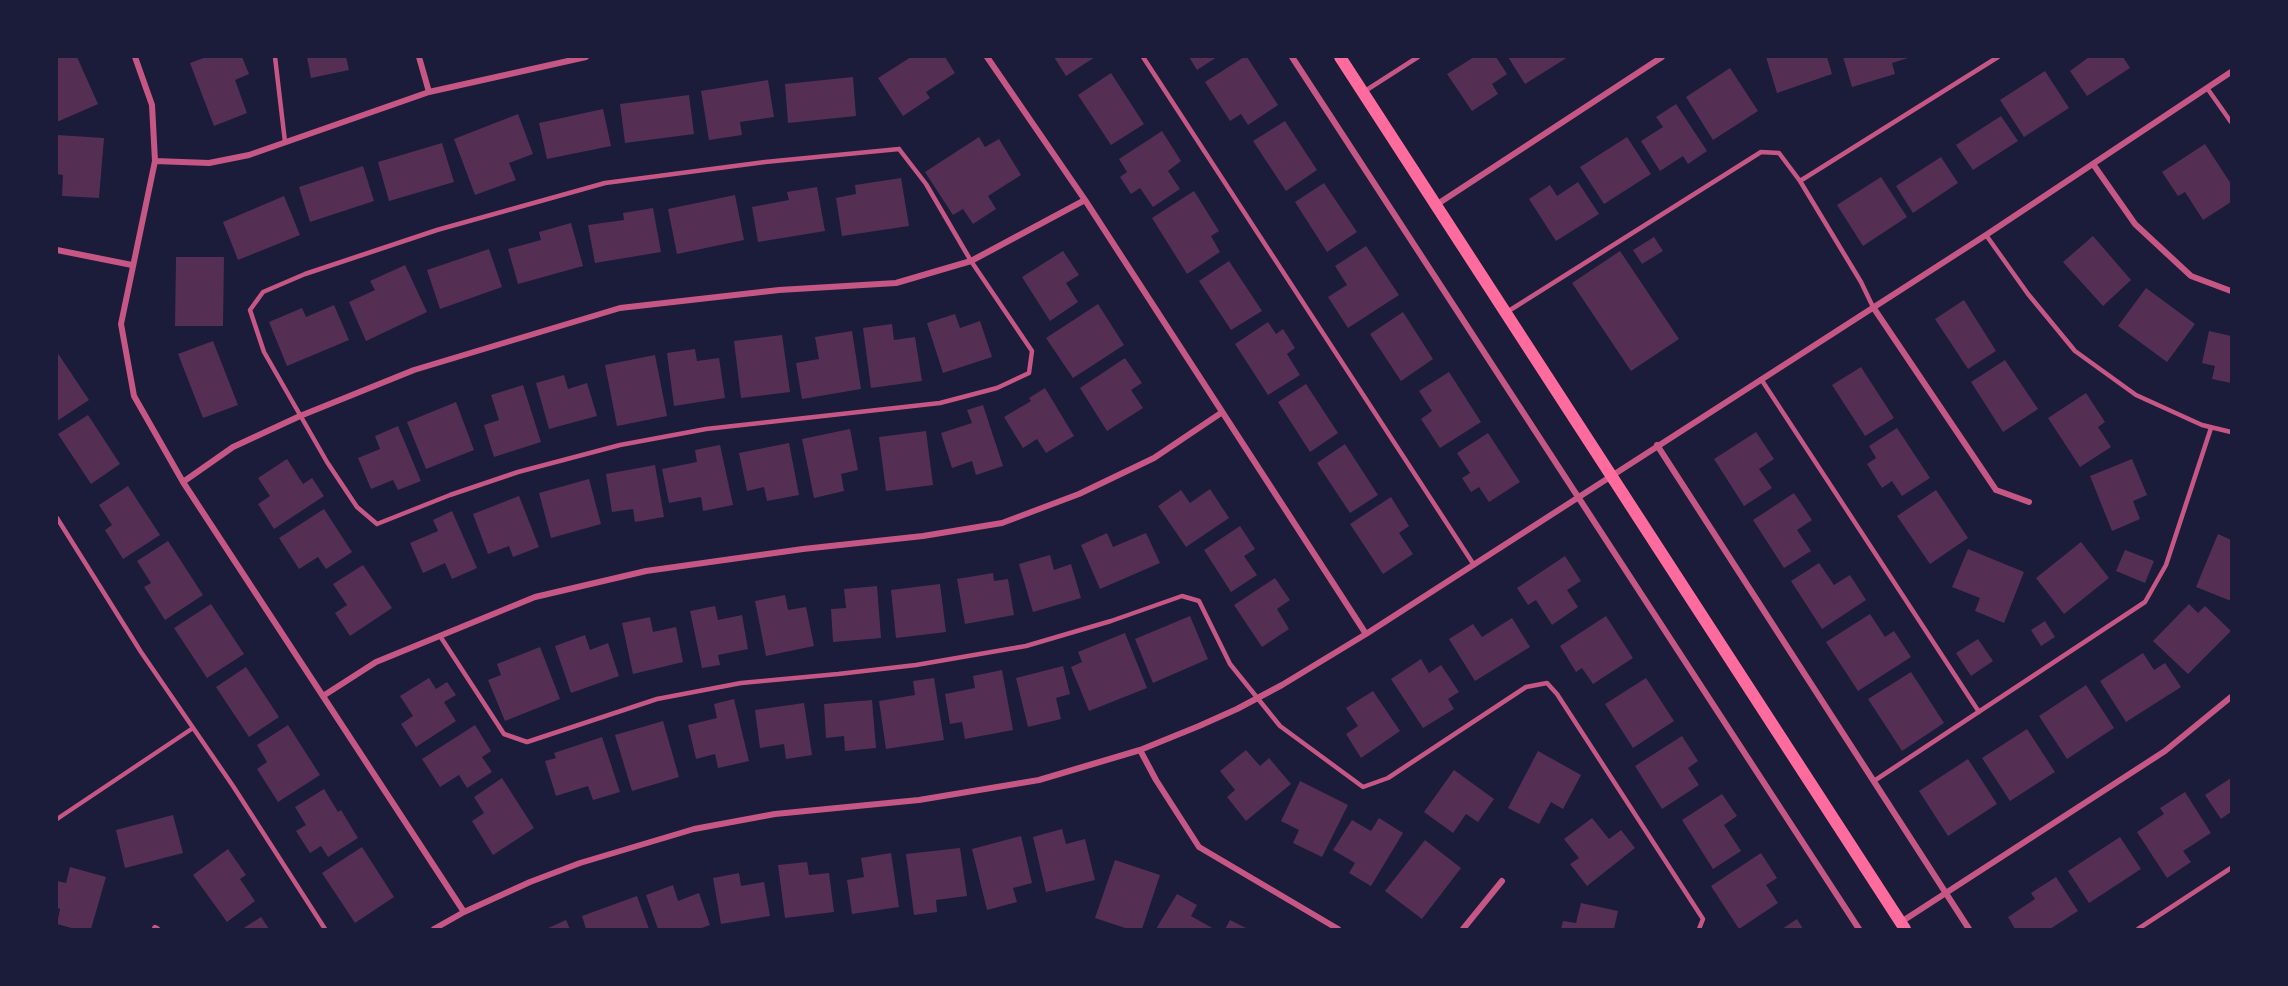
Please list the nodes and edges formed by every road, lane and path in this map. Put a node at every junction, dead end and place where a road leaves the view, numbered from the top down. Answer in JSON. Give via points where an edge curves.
{"nodes":[{"id":1,"x":135,"y":57,"type":"edge"},
{"id":2,"x":275,"y":57,"type":"edge"},
{"id":3,"x":419,"y":57,"type":"edge"},
{"id":4,"x":586,"y":57,"type":"edge"},
{"id":5,"x":987,"y":57,"type":"edge"},
{"id":6,"x":1143,"y":57,"type":"edge"},
{"id":7,"x":1292,"y":57,"type":"edge"},
{"id":8,"x":1340,"y":57,"type":"edge"},
{"id":9,"x":1418,"y":57,"type":"edge"},
{"id":10,"x":1662,"y":57,"type":"edge"},
{"id":11,"x":1998,"y":57,"type":"edge"},
{"id":12,"x":2231,"y":72,"type":"edge"},
{"id":13,"x":2207,"y":88,"type":"junction"},
{"id":14,"x":429,"y":92,"type":"junction"},
{"id":15,"x":1364,"y":93,"type":"junction"},
{"id":16,"x":2231,"y":122,"type":"edge"},
{"id":17,"x":285,"y":142,"type":"junction"},
{"id":18,"x":155,"y":161,"type":"junction"},
{"id":19,"x":2092,"y":164,"type":"junction"},
{"id":20,"x":1800,"y":181,"type":"junction"},
{"id":21,"x":1085,"y":200,"type":"junction"},
{"id":22,"x":1437,"y":205,"type":"junction"},
{"id":23,"x":1986,"y":235,"type":"junction"},
{"id":24,"x":57,"y":250,"type":"edge"},
{"id":25,"x":971,"y":261,"type":"junction"},
{"id":26,"x":132,"y":265,"type":"junction"},
{"id":27,"x":2231,"y":291,"type":"edge"},
{"id":28,"x":1873,"y":307,"type":"junction"},
{"id":29,"x":1505,"y":313,"type":"junction"},
{"id":30,"x":1761,"y":379,"type":"junction"},
{"id":31,"x":1221,"y":413,"type":"junction"},
{"id":32,"x":300,"y":416,"type":"junction"},
{"id":33,"x":2211,"y":428,"type":"junction"},
{"id":34,"x":2231,"y":432,"type":"edge"},
{"id":35,"x":1657,"y":445,"type":"junction"},
{"id":36,"x":1612,"y":474,"type":"junction"},
{"id":37,"x":183,"y":482,"type":"junction"},
{"id":38,"x":1578,"y":497,"type":"junction"},
{"id":39,"x":2029,"y":502,"type":"dead end"},
{"id":40,"x":57,"y":518,"type":"edge"},
{"id":41,"x":1474,"y":564,"type":"junction"},
{"id":42,"x":1366,"y":634,"type":"junction"},
{"id":43,"x":440,"y":636,"type":"junction"},
{"id":44,"x":323,"y":696,"type":"junction"},
{"id":45,"x":2231,"y":697,"type":"edge"},
{"id":46,"x":1256,"y":698,"type":"junction"},
{"id":47,"x":1979,"y":712,"type":"junction"},
{"id":48,"x":193,"y":728,"type":"junction"},
{"id":49,"x":1140,"y":750,"type":"junction"},
{"id":50,"x":1874,"y":781,"type":"junction"},
{"id":51,"x":57,"y":819,"type":"edge"},
{"id":52,"x":2231,"y":868,"type":"edge"},
{"id":53,"x":1502,"y":881,"type":"dead end"},
{"id":54,"x":1947,"y":894,"type":"junction"},
{"id":55,"x":464,"y":912,"type":"junction"},
{"id":56,"x":1903,"y":926,"type":"edge"},
{"id":57,"x":325,"y":929,"type":"edge"},
{"id":58,"x":434,"y":929,"type":"edge"},
{"id":59,"x":1338,"y":929,"type":"edge"},
{"id":60,"x":1463,"y":929,"type":"edge"},
{"id":61,"x":1699,"y":929,"type":"edge"},
{"id":62,"x":1859,"y":929,"type":"edge"},
{"id":63,"x":1970,"y":929,"type":"edge"},
{"id":64,"x":2138,"y":929,"type":"edge"}],
"edges":[{"from":1,"to":18,"type":"street","via":[[152,105]]},
{"from":2,"to":17,"type":"lane"},
{"from":3,"to":14,"type":"street"},
{"from":4,"to":14,"type":"street"},
{"from":5,"to":21,"type":"street"},
{"from":6,"to":41,"type":"lane"},
{"from":7,"to":38,"type":"street"},
{"from":8,"to":15,"type":"main road"},
{"from":9,"to":15,"type":"lane"},
{"from":10,"to":22,"type":"street"},
{"from":11,"to":20,"type":"lane"},
{"from":12,"to":13,"type":"street"},
{"from":13,"to":16,"type":"lane"},
{"from":13,"to":19,"type":"street"},
{"from":14,"to":17,"type":"street"},
{"from":15,"to":22,"type":"main road"},
{"from":17,"to":18,"type":"street","via":[[209,163]]},
{"from":18,"to":26,"type":"street"},
{"from":19,"to":23,"type":"street"},
{"from":19,"to":27,"type":"street","via":[[2135,224],[2191,276]]},
{"from":20,"to":28,"type":"lane","via":[[1862,282]]},
{"from":20,"to":29,"type":"lane","via":[[1779,153],[1761,152]]},
{"from":21,"to":25,"type":"street"},
{"from":21,"to":31,"type":"street"},
{"from":22,"to":29,"type":"main road"},
{"from":23,"to":28,"type":"street"},
{"from":23,"to":33,"type":"lane","via":[[2075,351],[2136,395]]},
{"from":24,"to":26,"type":"street"},
{"from":25,"to":32,"type":"street","via":[[896,283],[779,290],[620,308],[414,370]]},
{"from":25,"to":32,"type":"lane","via":[[926,184],[899,149],[605,183],[436,230],[304,274],[263,292],[250,310],[264,352]]},
{"from":25,"to":32,"type":"lane","via":[[1032,351],[1029,373],[997,388],[940,403],[706,429],[620,445],[518,472],[376,524],[357,507]]},
{"from":26,"to":37,"type":"street","via":[[121,324],[134,396]]},
{"from":28,"to":30,"type":"street"},
{"from":28,"to":39,"type":"street","via":[[1996,490]]},
{"from":29,"to":36,"type":"main road"},
{"from":30,"to":35,"type":"street"},
{"from":30,"to":47,"type":"lane"},
{"from":31,"to":42,"type":"street"},
{"from":31,"to":43,"type":"street","via":[[1154,458],[1079,495],[1002,523],[646,571],[535,597]]},
{"from":32,"to":37,"type":"street","via":[[233,447]]},
{"from":33,"to":34,"type":"lane"},
{"from":33,"to":47,"type":"lane","via":[[2166,565],[2145,602]]},
{"from":35,"to":36,"type":"street"},
{"from":35,"to":50,"type":"street"},
{"from":36,"to":38,"type":"street"},
{"from":36,"to":56,"type":"main road"},
{"from":37,"to":44,"type":"street"},
{"from":38,"to":41,"type":"street"},
{"from":38,"to":62,"type":"street"},
{"from":40,"to":48,"type":"lane"},
{"from":41,"to":42,"type":"street"},
{"from":42,"to":46,"type":"street"},
{"from":43,"to":44,"type":"street","via":[[376,662]]},
{"from":43,"to":46,"type":"lane","via":[[504,734],[527,742],[657,699],[730,685],[904,666],[1026,646],[1182,596],[1199,601],[1230,664]]},
{"from":44,"to":55,"type":"street"},
{"from":45,"to":54,"type":"street","via":[[2165,751]]},
{"from":46,"to":49,"type":"street"},
{"from":46,"to":61,"type":"lane","via":[[1280,726],[1363,787],[1388,778],[1526,687],[1547,683],[1703,919]]},
{"from":47,"to":50,"type":"lane"},
{"from":48,"to":51,"type":"lane"},
{"from":48,"to":57,"type":"lane"},
{"from":49,"to":55,"type":"street","via":[[1039,780],[967,793],[775,814],[694,829],[580,863]]},
{"from":49,"to":59,"type":"street","via":[[1199,847]]},
{"from":50,"to":54,"type":"street"},
{"from":52,"to":64,"type":"lane"},
{"from":53,"to":60,"type":"street"},
{"from":54,"to":56,"type":"street"},
{"from":54,"to":63,"type":"street"},
{"from":55,"to":58,"type":"street"}]}
